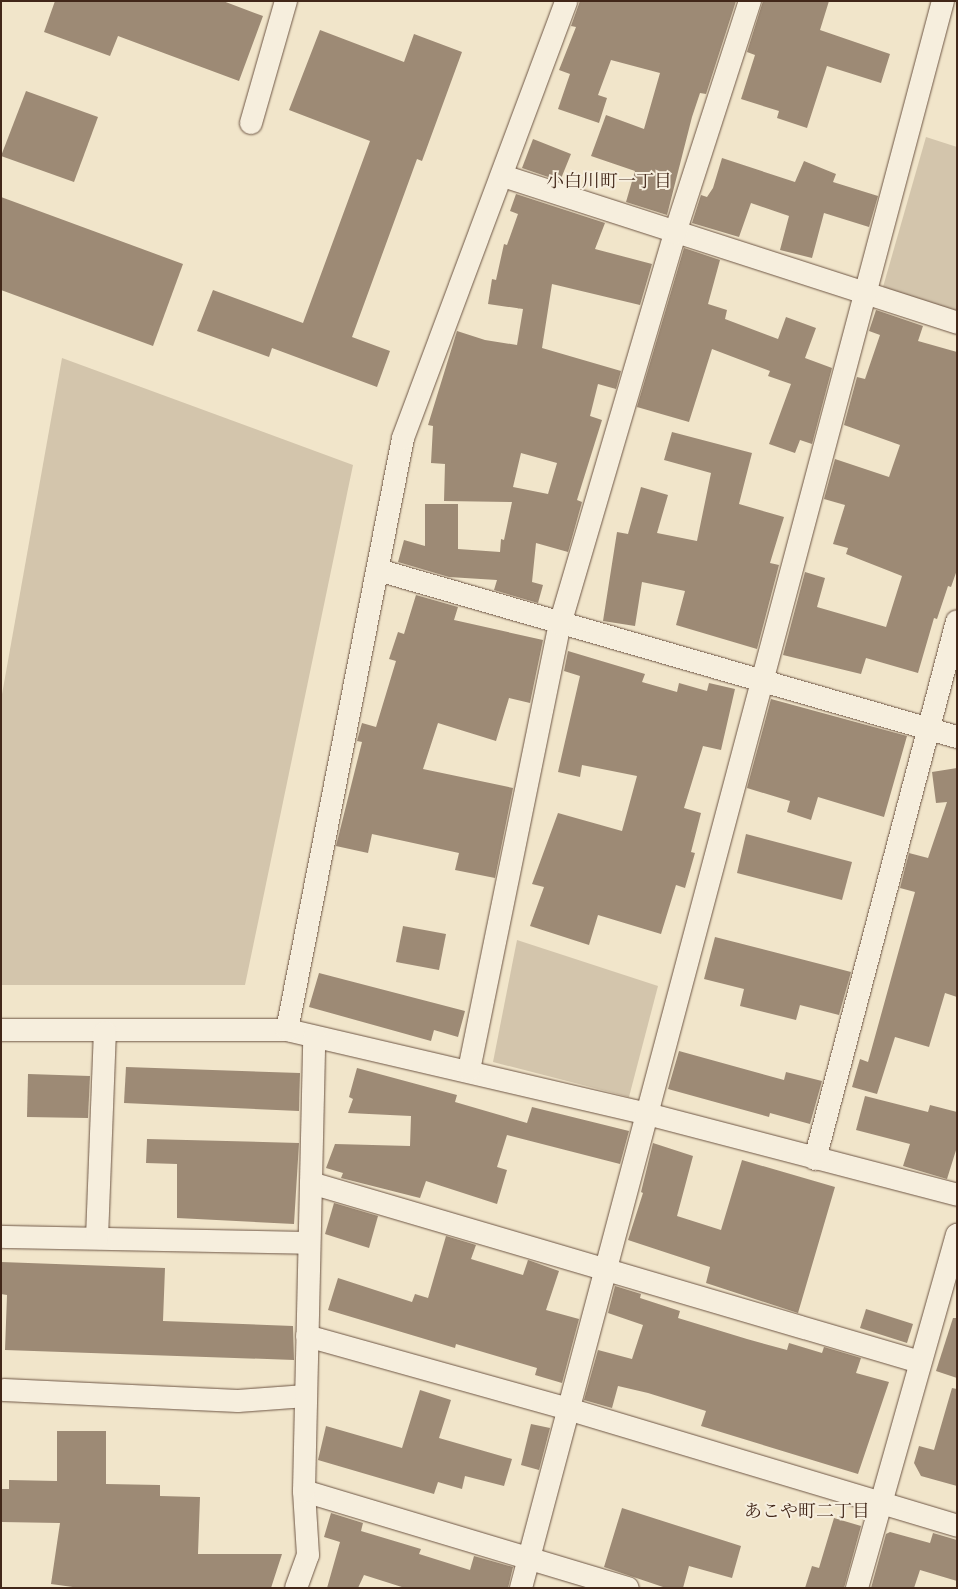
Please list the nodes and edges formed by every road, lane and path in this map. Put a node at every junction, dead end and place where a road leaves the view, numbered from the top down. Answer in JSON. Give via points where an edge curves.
{"nodes":[{"id":1,"x":286,"y":1,"type":"edge"},
{"id":2,"x":566,"y":1,"type":"edge"},
{"id":3,"x":750,"y":1,"type":"edge"},
{"id":4,"x":937,"y":3,"type":"edge"},
{"id":5,"x":251,"y":123,"type":"dead end"},
{"id":6,"x":503,"y":176,"type":"junction"},
{"id":7,"x":675,"y":233,"type":"junction"},
{"id":8,"x":864,"y":293,"type":"junction"},
{"id":9,"x":957,"y":323,"type":"edge"},
{"id":10,"x":378,"y":570,"type":"junction"},
{"id":11,"x":957,"y":621,"type":"edge"},
{"id":12,"x":560,"y":624,"type":"junction"},
{"id":13,"x":760,"y":680,"type":"junction"},
{"id":14,"x":929,"y":729,"type":"junction"},
{"id":15,"x":957,"y":737,"type":"edge"},
{"id":16,"x":1,"y":1030,"type":"edge"},
{"id":17,"x":286,"y":1030,"type":"junction"},
{"id":18,"x":105,"y":1032,"type":"junction"},
{"id":19,"x":314,"y":1037,"type":"junction"},
{"id":20,"x":469,"y":1070,"type":"junction"},
{"id":21,"x":647,"y":1114,"type":"junction"},
{"id":22,"x":816,"y":1159,"type":"junction"},
{"id":23,"x":311,"y":1183,"type":"junction"},
{"id":24,"x":957,"y":1196,"type":"edge"},
{"id":25,"x":957,"y":1235,"type":"edge"},
{"id":26,"x":1,"y":1237,"type":"edge"},
{"id":27,"x":97,"y":1238,"type":"junction"},
{"id":28,"x":309,"y":1243,"type":"junction"},
{"id":29,"x":606,"y":1268,"type":"junction"},
{"id":30,"x":307,"y":1336,"type":"junction"},
{"id":31,"x":920,"y":1362,"type":"junction"},
{"id":32,"x":4,"y":1390,"type":"dead end"},
{"id":33,"x":306,"y":1396,"type":"junction"},
{"id":34,"x":568,"y":1409,"type":"junction"},
{"id":35,"x":304,"y":1491,"type":"junction"},
{"id":36,"x":880,"y":1502,"type":"junction"},
{"id":37,"x":957,"y":1526,"type":"edge"},
{"id":38,"x":528,"y":1558,"type":"junction"},
{"id":39,"x":296,"y":1588,"type":"edge"},
{"id":40,"x":521,"y":1588,"type":"edge"},
{"id":41,"x":628,"y":1588,"type":"edge"},
{"id":42,"x":857,"y":1588,"type":"edge"}],
"edges":[{"from":1,"to":5,"type":"street"},
{"from":2,"to":6,"type":"street"},
{"from":3,"to":7,"type":"street"},
{"from":4,"to":8,"type":"street"},
{"from":6,"to":7,"type":"street"},
{"from":6,"to":10,"type":"street","via":[[403,438]]},
{"from":7,"to":8,"type":"street"},
{"from":7,"to":12,"type":"street"},
{"from":8,"to":9,"type":"street"},
{"from":8,"to":13,"type":"street"},
{"from":10,"to":12,"type":"street"},
{"from":10,"to":17,"type":"street"},
{"from":11,"to":14,"type":"street"},
{"from":12,"to":13,"type":"street"},
{"from":12,"to":20,"type":"street"},
{"from":13,"to":14,"type":"street"},
{"from":13,"to":21,"type":"street"},
{"from":14,"to":15,"type":"street"},
{"from":14,"to":22,"type":"street"},
{"from":16,"to":18,"type":"street"},
{"from":17,"to":18,"type":"street"},
{"from":17,"to":19,"type":"street"},
{"from":18,"to":27,"type":"street"},
{"from":19,"to":20,"type":"street"},
{"from":19,"to":23,"type":"street"},
{"from":20,"to":21,"type":"street"},
{"from":21,"to":22,"type":"street"},
{"from":21,"to":29,"type":"street"},
{"from":22,"to":24,"type":"street"},
{"from":23,"to":28,"type":"street"},
{"from":23,"to":29,"type":"street"},
{"from":25,"to":31,"type":"street"},
{"from":26,"to":27,"type":"street"},
{"from":27,"to":28,"type":"street"},
{"from":28,"to":30,"type":"street"},
{"from":29,"to":31,"type":"street"},
{"from":29,"to":34,"type":"street"},
{"from":30,"to":33,"type":"street"},
{"from":30,"to":34,"type":"street"},
{"from":31,"to":36,"type":"street"},
{"from":32,"to":33,"type":"street","via":[[238,1401]]},
{"from":33,"to":35,"type":"street"},
{"from":34,"to":36,"type":"street"},
{"from":34,"to":38,"type":"street"},
{"from":35,"to":38,"type":"street"},
{"from":35,"to":39,"type":"street","via":[[308,1555]]},
{"from":36,"to":37,"type":"street"},
{"from":36,"to":42,"type":"street"},
{"from":38,"to":40,"type":"street"},
{"from":38,"to":41,"type":"street"}]}
